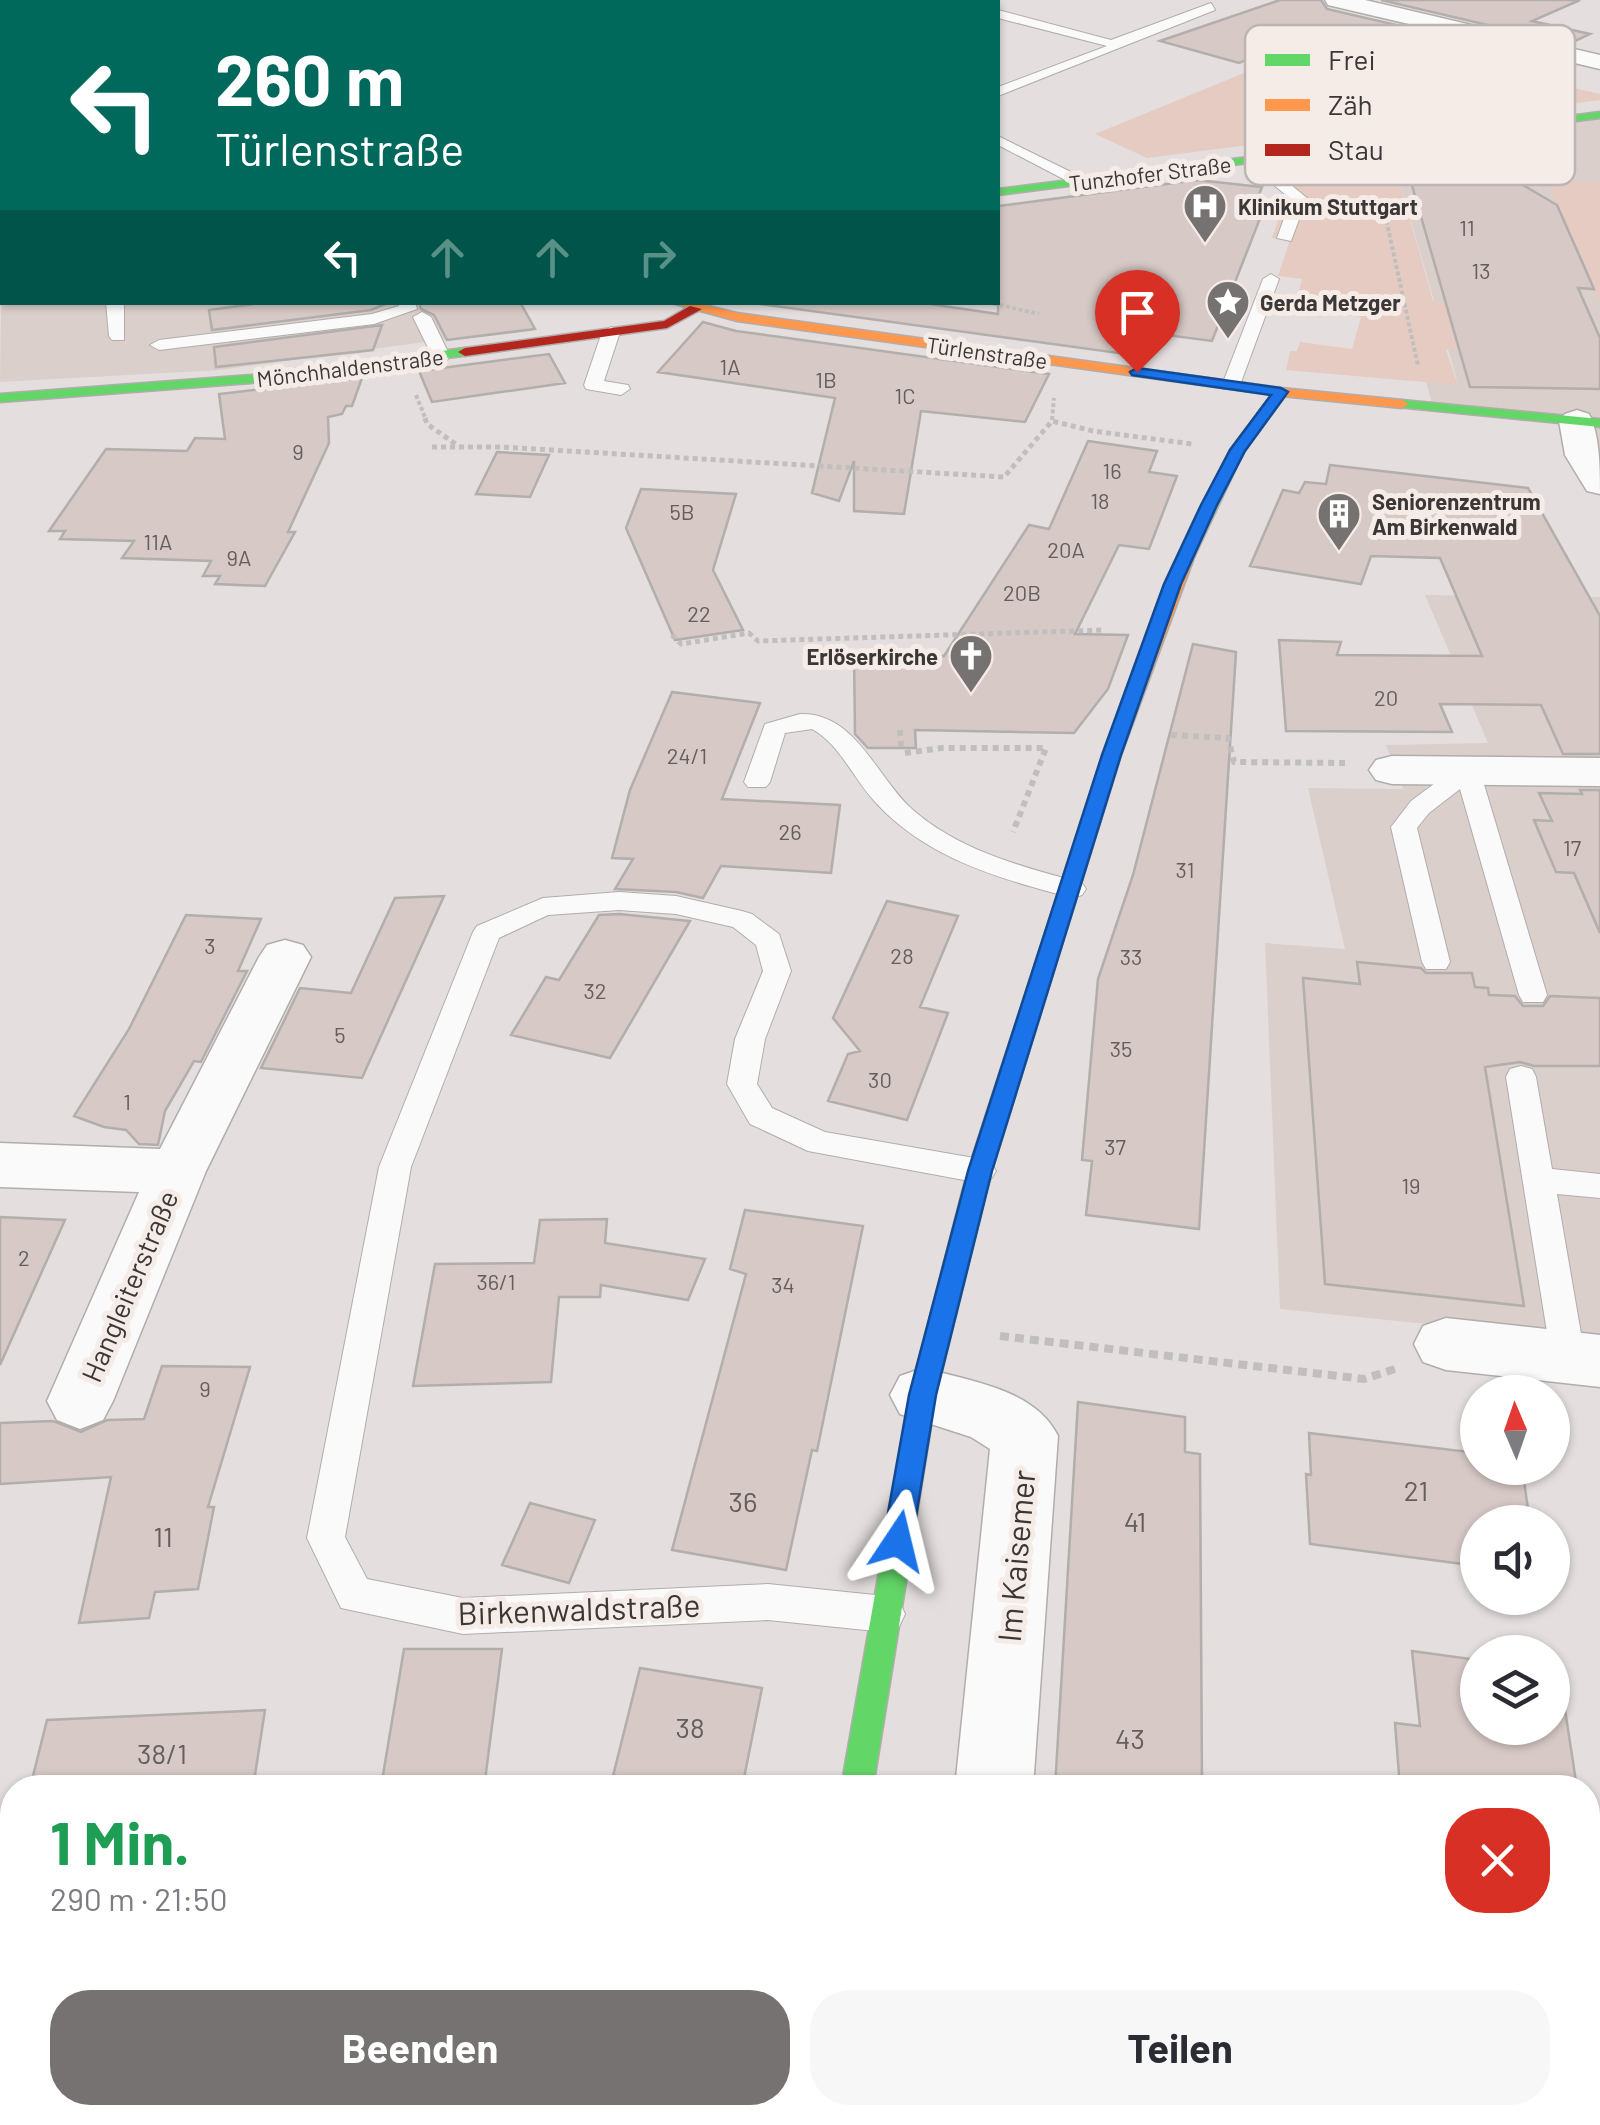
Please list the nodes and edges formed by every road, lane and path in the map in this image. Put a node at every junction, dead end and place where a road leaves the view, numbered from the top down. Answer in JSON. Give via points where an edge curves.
{"nodes":[{"id":1,"x":1336,"y":0,"type":"edge"},
{"id":2,"x":1012,"y":5,"type":"dead end"},
{"id":3,"x":1211,"y":7,"type":"dead end"},
{"id":4,"x":1000,"y":11,"type":"edge"},
{"id":5,"x":1000,"y":13,"type":"edge"},
{"id":6,"x":1456,"y":25,"type":"edge"},
{"id":7,"x":1112,"y":44,"type":"junction"},
{"id":8,"x":1575,"y":55,"type":"edge"},
{"id":9,"x":1600,"y":62,"type":"edge"},
{"id":10,"x":1000,"y":91,"type":"edge"},
{"id":11,"x":1600,"y":115,"type":"edge"},
{"id":12,"x":1575,"y":118,"type":"edge"},
{"id":13,"x":1000,"y":141,"type":"edge"},
{"id":14,"x":1245,"y":162,"type":"edge"},
{"id":15,"x":1078,"y":182,"type":"junction"},
{"id":16,"x":1283,"y":185,"type":"edge"},
{"id":17,"x":1287,"y":185,"type":"edge"},
{"id":18,"x":1000,"y":192,"type":"edge"},
{"id":19,"x":1285,"y":238,"type":"dead end"},
{"id":20,"x":1271,"y":280,"type":"dead end"},
{"id":21,"x":115,"y":305,"type":"edge"},
{"id":22,"x":407,"y":305,"type":"edge"},
{"id":23,"x":999,"y":305,"type":"edge"},
{"id":24,"x":684,"y":306,"type":"edge"},
{"id":25,"x":1045,"y":316,"type":"dead end"},
{"id":26,"x":422,"y":318,"type":"dead end"},
{"id":27,"x":611,"y":332,"type":"junction"},
{"id":28,"x":118,"y":336,"type":"dead end"},
{"id":29,"x":159,"y":345,"type":"dead end"},
{"id":30,"x":441,"y":356,"type":"junction"},
{"id":31,"x":402,"y":361,"type":"junction"},
{"id":32,"x":594,"y":384,"type":"junction"},
{"id":33,"x":1231,"y":385,"type":"junction"},
{"id":34,"x":621,"y":390,"type":"dead end"},
{"id":35,"x":1281,"y":392,"type":"junction"},
{"id":36,"x":570,"y":394,"type":"dead end"},
{"id":37,"x":0,"y":398,"type":"edge"},
{"id":38,"x":1426,"y":407,"type":"junction"},
{"id":39,"x":1588,"y":422,"type":"edge"},
{"id":40,"x":458,"y":446,"type":"junction"},
{"id":41,"x":432,"y":447,"type":"dead end"},
{"id":42,"x":1238,"y":450,"type":"junction"},
{"id":43,"x":1600,"y":483,"type":"edge"},
{"id":44,"x":672,"y":635,"type":"dead end"},
{"id":45,"x":1154,"y":637,"type":"junction"},
{"id":46,"x":900,"y":730,"type":"dead end"},
{"id":47,"x":1203,"y":738,"type":"dead end"},
{"id":48,"x":1374,"y":766,"type":"joint"},
{"id":49,"x":1468,"y":771,"type":"junction"},
{"id":50,"x":1600,"y":772,"type":"edge"},
{"id":51,"x":758,"y":782,"type":"dead end"},
{"id":52,"x":1000,"y":871,"type":"junction"},
{"id":53,"x":1072,"y":889,"type":"junction"},
{"id":54,"x":285,"y":957,"type":"dead end"},
{"id":55,"x":1436,"y":962,"type":"dead end"},
{"id":56,"x":1533,"y":995,"type":"dead end"},
{"id":57,"x":1521,"y":1077,"type":"dead end"},
{"id":58,"x":0,"y":1165,"type":"edge"},
{"id":59,"x":177,"y":1171,"type":"junction"},
{"id":60,"x":980,"y":1171,"type":"junction"},
{"id":61,"x":1538,"y":1180,"type":"junction"},
{"id":62,"x":1600,"y":1186,"type":"edge"},
{"id":63,"x":1043,"y":1342,"type":"dead end"},
{"id":64,"x":1446,"y":1344,"type":"dead end"},
{"id":65,"x":1584,"y":1359,"type":"edge"},
{"id":66,"x":1364,"y":1379,"type":"dead end"},
{"id":67,"x":923,"y":1395,"type":"junction"},
{"id":68,"x":80,"y":1401,"type":"dead end"},
{"id":69,"x":886,"y":1614,"type":"junction"},
{"id":70,"x":858,"y":1775,"type":"edge"},
{"id":71,"x":995,"y":1775,"type":"edge"}],
"edges":[{"from":1,"to":6,"type":"street"},
{"from":2,"to":4,"type":"lane"},
{"from":3,"to":7,"type":"lane"},
{"from":5,"to":7,"type":"lane"},
{"from":7,"to":10,"type":"lane","via":[[1120,46]]},
{"from":8,"to":9,"type":"street"},
{"from":11,"to":12,"type":"street","name":"Tunzhofer Straße"},
{"from":13,"to":15,"type":"lane"},
{"from":14,"to":15,"type":"street","name":"Tunzhofer Straße"},
{"from":15,"to":18,"type":"street","name":"Tunzhofer Straße"},
{"from":16,"to":19,"type":"lane","via":[[1299,198]]},
{"from":17,"to":38,"type":"path","via":[[1372,208],[1388,223]]},
{"from":20,"to":33,"type":"lane"},
{"from":21,"to":28,"type":"lane"},
{"from":22,"to":29,"type":"lane","via":[[374,319]]},
{"from":23,"to":25,"type":"path"},
{"from":24,"to":27,"type":"street","name":"Mönchhaldenstraße","via":[[667,324]]},
{"from":24,"to":33,"type":"street","name":"Türlenstraße"},
{"from":26,"to":30,"type":"lane"},
{"from":27,"to":30,"type":"street","name":"Mönchhaldenstraße"},
{"from":27,"to":32,"type":"lane"},
{"from":30,"to":31,"type":"street","name":"Mönchhaldenstraße"},
{"from":31,"to":37,"type":"street","name":"Mönchhaldenstraße","via":[[169,388]]},
{"from":31,"to":40,"type":"path","via":[[427,424]]},
{"from":32,"to":34,"type":"lane"},
{"from":32,"to":36,"type":"lane"},
{"from":33,"to":35,"type":"street","name":"Türlenstraße"},
{"from":35,"to":38,"type":"street","name":"Türlenstraße"},
{"from":35,"to":42,"type":"street"},
{"from":38,"to":39,"type":"street","name":"Türlenstraße"},
{"from":39,"to":43,"type":"street","via":[[1583,455]]},
{"from":40,"to":41,"type":"path"},
{"from":40,"to":42,"type":"path","via":[[1004,478],[1052,422]]},
{"from":42,"to":45,"type":"street"},
{"from":44,"to":45,"type":"path","via":[[681,644],[749,633],[758,641],[1114,630]]},
{"from":45,"to":53,"type":"street"},
{"from":46,"to":52,"type":"path","via":[[901,753],[1046,748]]},
{"from":47,"to":48,"type":"path","via":[[1228,738],[1234,762]]},
{"from":48,"to":49,"type":"street"},
{"from":49,"to":50,"type":"street"},
{"from":49,"to":55,"type":"lane","via":[[1404,827]]},
{"from":49,"to":56,"type":"lane"},
{"from":51,"to":52,"type":"lane","via":[[774,729],[817,722],[916,826]]},
{"from":52,"to":53,"type":"lane"},
{"from":53,"to":60,"type":"street"},
{"from":54,"to":59,"type":"street","name":"Hangleiterstraße"},
{"from":57,"to":61,"type":"lane"},
{"from":58,"to":59,"type":"street","name":"Hangleiterstraße"},
{"from":59,"to":68,"type":"street","name":"Hangleiterstraße"},
{"from":60,"to":67,"type":"street"},
{"from":60,"to":69,"type":"lane","name":"Birkenwaldstraße","via":[[820,1143],[761,1116],[742,1084],[750,1038],[777,971],[769,942],[742,920],[620,900],[544,907],[487,932],[395,1167],[326,1538],[355,1595],[463,1616],[768,1602]]},
{"from":61,"to":62,"type":"lane"},
{"from":61,"to":65,"type":"lane"},
{"from":63,"to":66,"type":"path"},
{"from":64,"to":65,"type":"street"},
{"from":67,"to":69,"type":"street"},
{"from":67,"to":71,"type":"street","name":"Im Kaisemer","via":[[991,1416],[1026,1436]]},
{"from":69,"to":70,"type":"street"}]}
